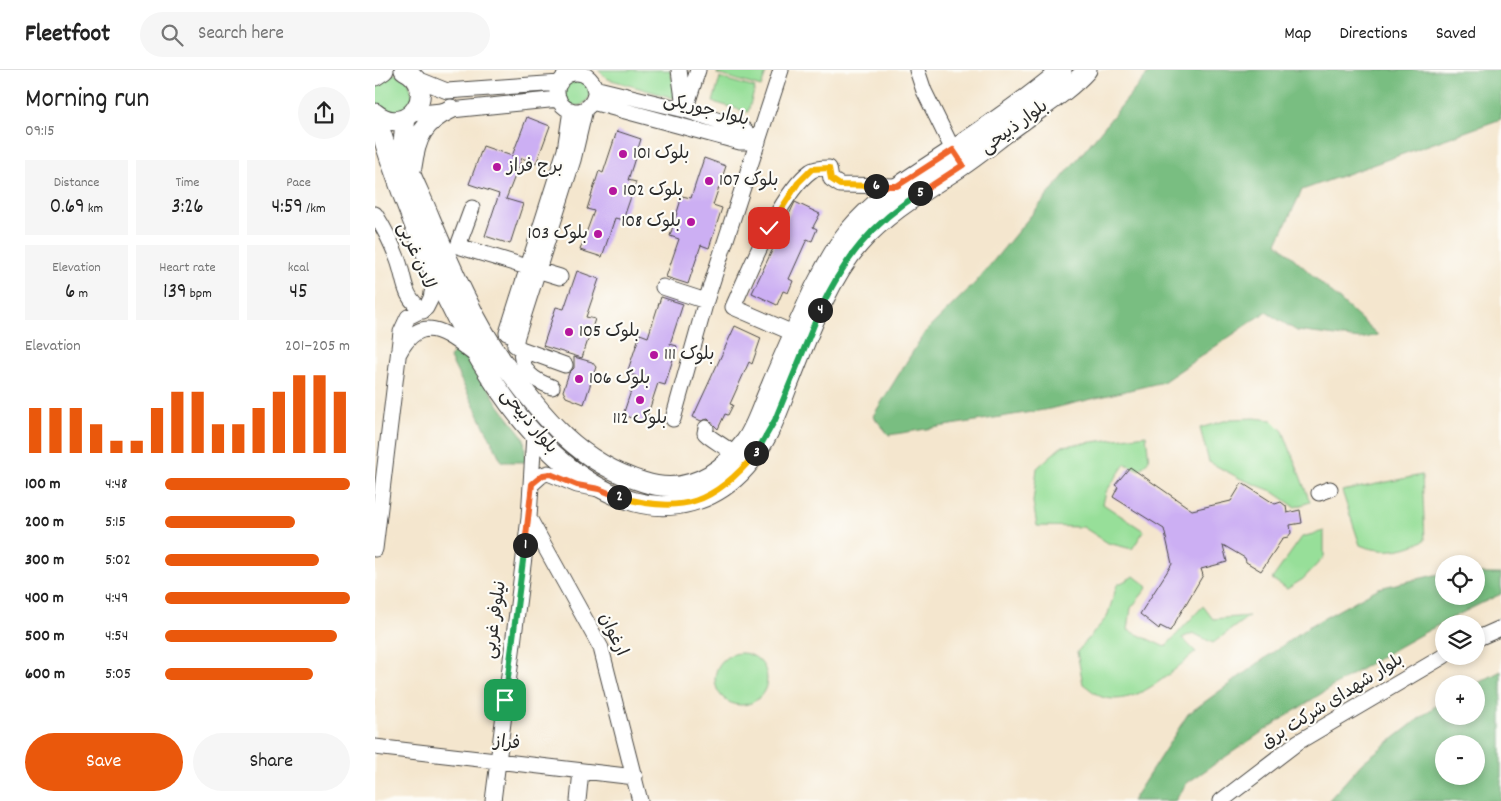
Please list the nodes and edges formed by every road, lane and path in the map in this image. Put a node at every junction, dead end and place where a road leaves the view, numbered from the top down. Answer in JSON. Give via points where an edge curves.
{"nodes":[{"id":1,"x":384,"y":70,"type":"edge"},
{"id":2,"x":679,"y":70,"type":"edge"},
{"id":3,"x":698,"y":70,"type":"edge"},
{"id":4,"x":781,"y":70,"type":"edge"},
{"id":5,"x":917,"y":70,"type":"edge"},
{"id":6,"x":1062,"y":70,"type":"edge"},
{"id":7,"x":1087,"y":70,"type":"edge"},
{"id":8,"x":409,"y":74,"type":"edge"},
{"id":9,"x":375,"y":76,"type":"edge"},
{"id":10,"x":560,"y":83,"type":"junction"},
{"id":11,"x":582,"y":87,"type":"edge"},
{"id":12,"x":559,"y":99,"type":"junction"},
{"id":13,"x":451,"y":109,"type":"junction"},
{"id":14,"x":685,"y":110,"type":"junction"},
{"id":15,"x":375,"y":113,"type":"edge"},
{"id":16,"x":409,"y":116,"type":"junction"},
{"id":17,"x":758,"y":142,"type":"junction"},
{"id":18,"x":958,"y":158,"type":"junction"},
{"id":19,"x":411,"y":173,"type":"junction"},
{"id":20,"x":897,"y":186,"type":"junction"},
{"id":21,"x":472,"y":208,"type":"dead end"},
{"id":22,"x":375,"y":214,"type":"edge"},
{"id":23,"x":534,"y":269,"type":"junction"},
{"id":24,"x":435,"y":273,"type":"junction"},
{"id":25,"x":560,"y":277,"type":"dead end"},
{"id":26,"x":404,"y":287,"type":"junction"},
{"id":27,"x":663,"y":287,"type":"dead end"},
{"id":28,"x":706,"y":301,"type":"junction"},
{"id":29,"x":423,"y":311,"type":"junction"},
{"id":30,"x":401,"y":332,"type":"junction"},
{"id":31,"x":793,"y":333,"type":"junction"},
{"id":32,"x":519,"y":343,"type":"junction"},
{"id":33,"x":397,"y":357,"type":"junction"},
{"id":34,"x":479,"y":357,"type":"junction"},
{"id":35,"x":565,"y":365,"type":"dead end"},
{"id":36,"x":553,"y":387,"type":"dead end"},
{"id":37,"x":673,"y":419,"type":"dead end"},
{"id":38,"x":706,"y":428,"type":"dead end"},
{"id":39,"x":534,"y":434,"type":"junction"},
{"id":40,"x":733,"y":455,"type":"junction"},
{"id":41,"x":532,"y":484,"type":"junction"},
{"id":42,"x":599,"y":489,"type":"junction"},
{"id":43,"x":529,"y":518,"type":"junction"},
{"id":44,"x":375,"y":549,"type":"edge"},
{"id":45,"x":1501,"y":628,"type":"edge"},
{"id":46,"x":1485,"y":635,"type":"edge"},
{"id":47,"x":1435,"y":661,"type":"edge"},
{"id":48,"x":375,"y":748,"type":"edge"},
{"id":49,"x":497,"y":761,"type":"junction"},
{"id":50,"x":581,"y":771,"type":"junction"},
{"id":51,"x":635,"y":777,"type":"junction"},
{"id":52,"x":493,"y":801,"type":"edge"},
{"id":53,"x":578,"y":801,"type":"edge"},
{"id":54,"x":640,"y":801,"type":"edge"},
{"id":55,"x":1221,"y":801,"type":"edge"}],
"edges":[{"from":1,"to":9,"type":"main road"},
{"from":2,"to":14,"type":"street"},
{"from":3,"to":14,"type":"street"},
{"from":4,"to":17,"type":"street"},
{"from":5,"to":18,"type":"street","via":[[924,91]]},
{"from":6,"to":18,"type":"main road","name":"بلوار ذبیحی"},
{"from":7,"to":18,"type":"main road","name":"بلوار ذبیحی","via":[[1053,100]]},
{"from":8,"to":10,"type":"street","via":[[447,91]]},
{"from":8,"to":16,"type":"main road","name":"بلوار ذبیحی","via":[[421,92],[420,100]]},
{"from":10,"to":11,"type":"street"},
{"from":10,"to":12,"type":"street"},
{"from":11,"to":12,"type":"street"},
{"from":11,"to":14,"type":"street","name":"بلوار جوریکی"},
{"from":11,"to":17,"type":"street","name":"بلوار جوریکی","via":[[740,142]]},
{"from":11,"to":23,"type":"street"},
{"from":12,"to":13,"type":"street"},
{"from":13,"to":16,"type":"street"},
{"from":13,"to":19,"type":"main road","via":[[435,116],[423,131],[414,151]]},
{"from":14,"to":17,"type":"street","name":"بلوار جوریکی","via":[[743,128]]},
{"from":15,"to":16,"type":"main road","via":[[387,120]]},
{"from":15,"to":24,"type":"main road","name":"بلوار ذبیحی","via":[[391,165]]},
{"from":16,"to":19,"type":"main road","name":"بلوار ذبیحی","via":[[403,145]]},
{"from":17,"to":28,"type":"street"},
{"from":18,"to":20,"type":"main road","name":"بلوار ذبیحی"},
{"from":18,"to":42,"type":"main road","name":"بلوار ذبیحی","via":[[857,245],[834,280],[771,428],[760,449],[739,473],[714,492],[683,505],[648,505]]},
{"from":19,"to":40,"type":"main road","name":"بلوار ذبیحی","via":[[479,322],[531,400],[569,442],[628,478],[665,488],[677,488],[704,479]]},
{"from":20,"to":31,"type":"main road","name":"بلوار ذبیحی","via":[[844,236]]},
{"from":20,"to":31,"type":"street","via":[[840,185],[831,179],[829,168],[812,169],[798,183],[769,228],[733,308]]},
{"from":21,"to":23,"type":"street","via":[[458,246]]},
{"from":22,"to":26,"type":"street","name":"لادن غربی","via":[[398,261]]},
{"from":23,"to":25,"type":"street"},
{"from":23,"to":32,"type":"street","via":[[507,333]]},
{"from":24,"to":29,"type":"street","via":[[431,298]]},
{"from":24,"to":34,"type":"main road","name":"بلوار ذبیحی"},
{"from":26,"to":29,"type":"street","name":"لادن غربی","via":[[410,300]]},
{"from":26,"to":30,"type":"street"},
{"from":27,"to":28,"type":"street"},
{"from":28,"to":37,"type":"street"},
{"from":29,"to":30,"type":"street","via":[[408,317]]},
{"from":30,"to":33,"type":"street"},
{"from":31,"to":40,"type":"main road","name":"بلوار ذبیحی","via":[[747,440]]},
{"from":32,"to":35,"type":"street"},
{"from":32,"to":36,"type":"street","via":[[521,360],[530,376]]},
{"from":33,"to":34,"type":"street","via":[[405,341],[418,331],[433,328],[441,330]]},
{"from":33,"to":44,"type":"street"},
{"from":34,"to":39,"type":"main road","name":"بلوار ذبیحی"},
{"from":38,"to":40,"type":"street","via":[[705,433],[710,438]]},
{"from":39,"to":41,"type":"street","name":"نیلوفر غربی"},
{"from":39,"to":42,"type":"main road","name":"بلوار ذبیحی","via":[[557,458]]},
{"from":41,"to":42,"type":"street","via":[[548,473],[577,485]]},
{"from":41,"to":43,"type":"street","name":"نیلوفر غربی"},
{"from":43,"to":49,"type":"street","name":"نیلوفر غربی"},
{"from":43,"to":51,"type":"street","name":"ارغوان","via":[[601,648]]},
{"from":45,"to":46,"type":"street"},
{"from":47,"to":55,"type":"street","name":"بلوار شهدای شرکت برق","via":[[1297,742]]},
{"from":48,"to":49,"type":"street","name":"فراز"},
{"from":49,"to":50,"type":"street","name":"فراز"},
{"from":49,"to":52,"type":"street","name":"نیلوفر غربی"},
{"from":50,"to":51,"type":"street","name":"فراز"},
{"from":50,"to":53,"type":"street"},
{"from":51,"to":54,"type":"street","name":"ارغوان"}]}
